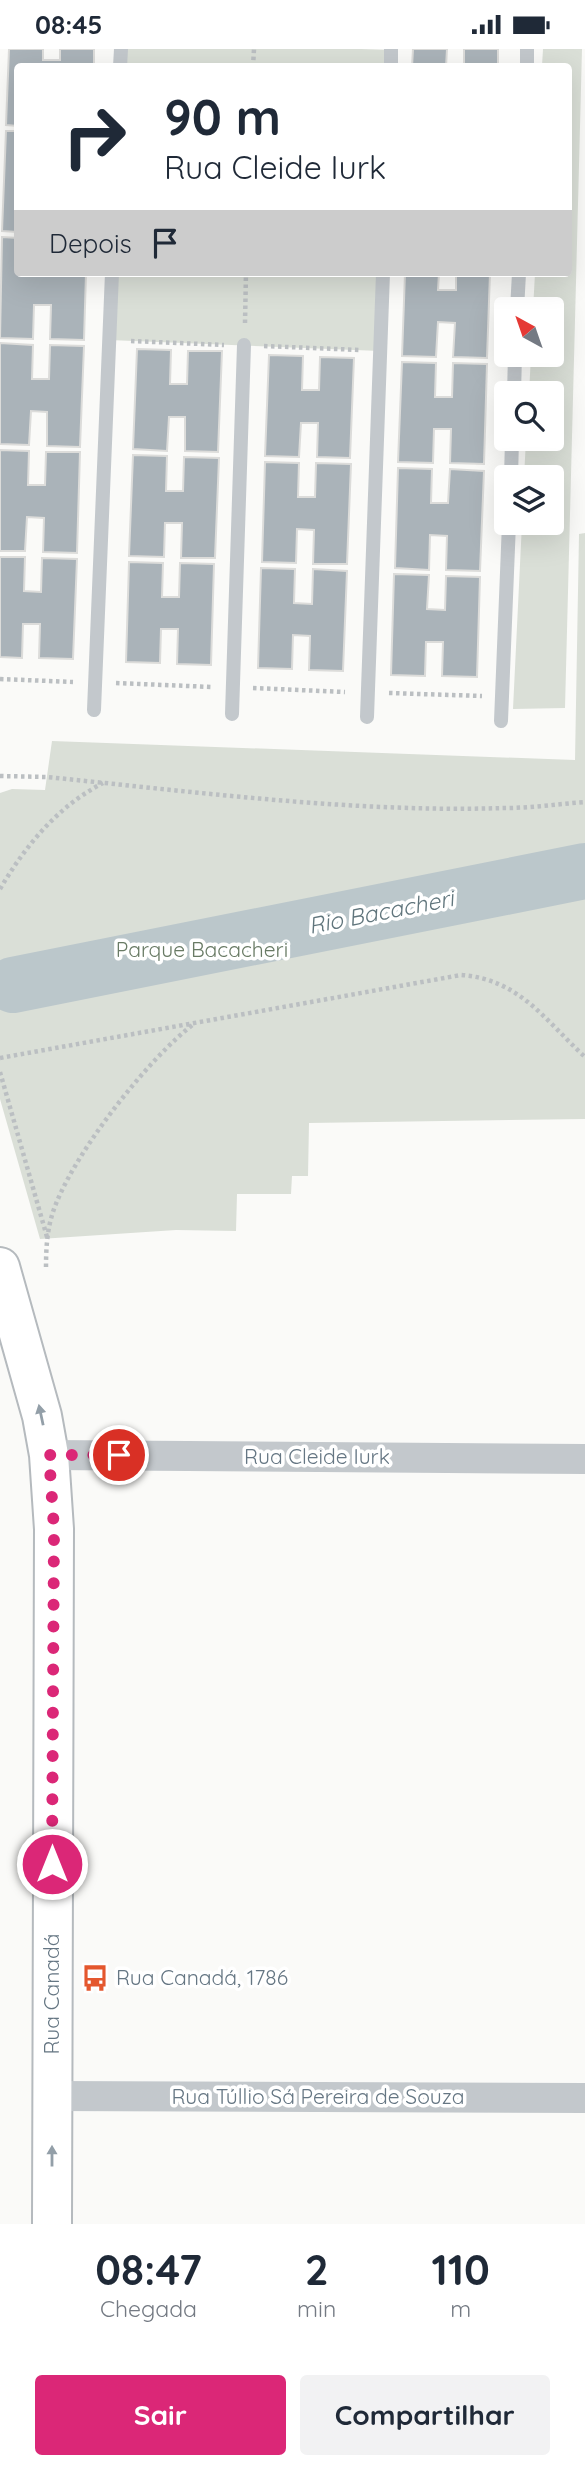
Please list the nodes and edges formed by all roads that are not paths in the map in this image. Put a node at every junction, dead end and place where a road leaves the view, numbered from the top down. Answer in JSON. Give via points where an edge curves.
{"nodes":[{"id":1,"x":112,"y":277,"type":"edge"},
{"id":2,"x":383,"y":277,"type":"edge"},
{"id":3,"x":519,"y":277,"type":"edge"},
{"id":4,"x":518,"y":297,"type":"edge"},
{"id":5,"x":244,"y":345,"type":"road end"},
{"id":6,"x":509,"y":535,"type":"edge"},
{"id":7,"x":94,"y":710,"type":"dead end"},
{"id":8,"x":232,"y":714,"type":"dead end"},
{"id":9,"x":367,"y":717,"type":"dead end"},
{"id":10,"x":501,"y":721,"type":"dead end"},
{"id":11,"x":0,"y":1267,"type":"edge"},
{"id":12,"x":49,"y":1455,"type":"junction"},
{"id":13,"x":585,"y":1459,"type":"edge"},
{"id":14,"x":52,"y":2096,"type":"junction"},
{"id":15,"x":585,"y":2098,"type":"edge"},
{"id":16,"x":51,"y":2224,"type":"edge"}],
"edges":[{"from":1,"to":7,"type":"lane"},
{"from":2,"to":9,"type":"lane"},
{"from":3,"to":4,"type":"lane"},
{"from":5,"to":8,"type":"lane"},
{"from":6,"to":10,"type":"lane"},
{"from":12,"to":11,"type":"main road","name":"Rua Canadá","one_way":true,"via":[[31,1372]]},
{"from":12,"to":13,"type":"street","name":"Rua Cleide Iurk"},
{"from":12,"to":14,"type":"main road","name":"Rua Canadá","via":[[54,1529]]},
{"from":14,"to":15,"type":"street","name":"Rua Túllio Sá Pereira de Souza"},
{"from":16,"to":14,"type":"main road","name":"Rua Canadá","one_way":true}]}
